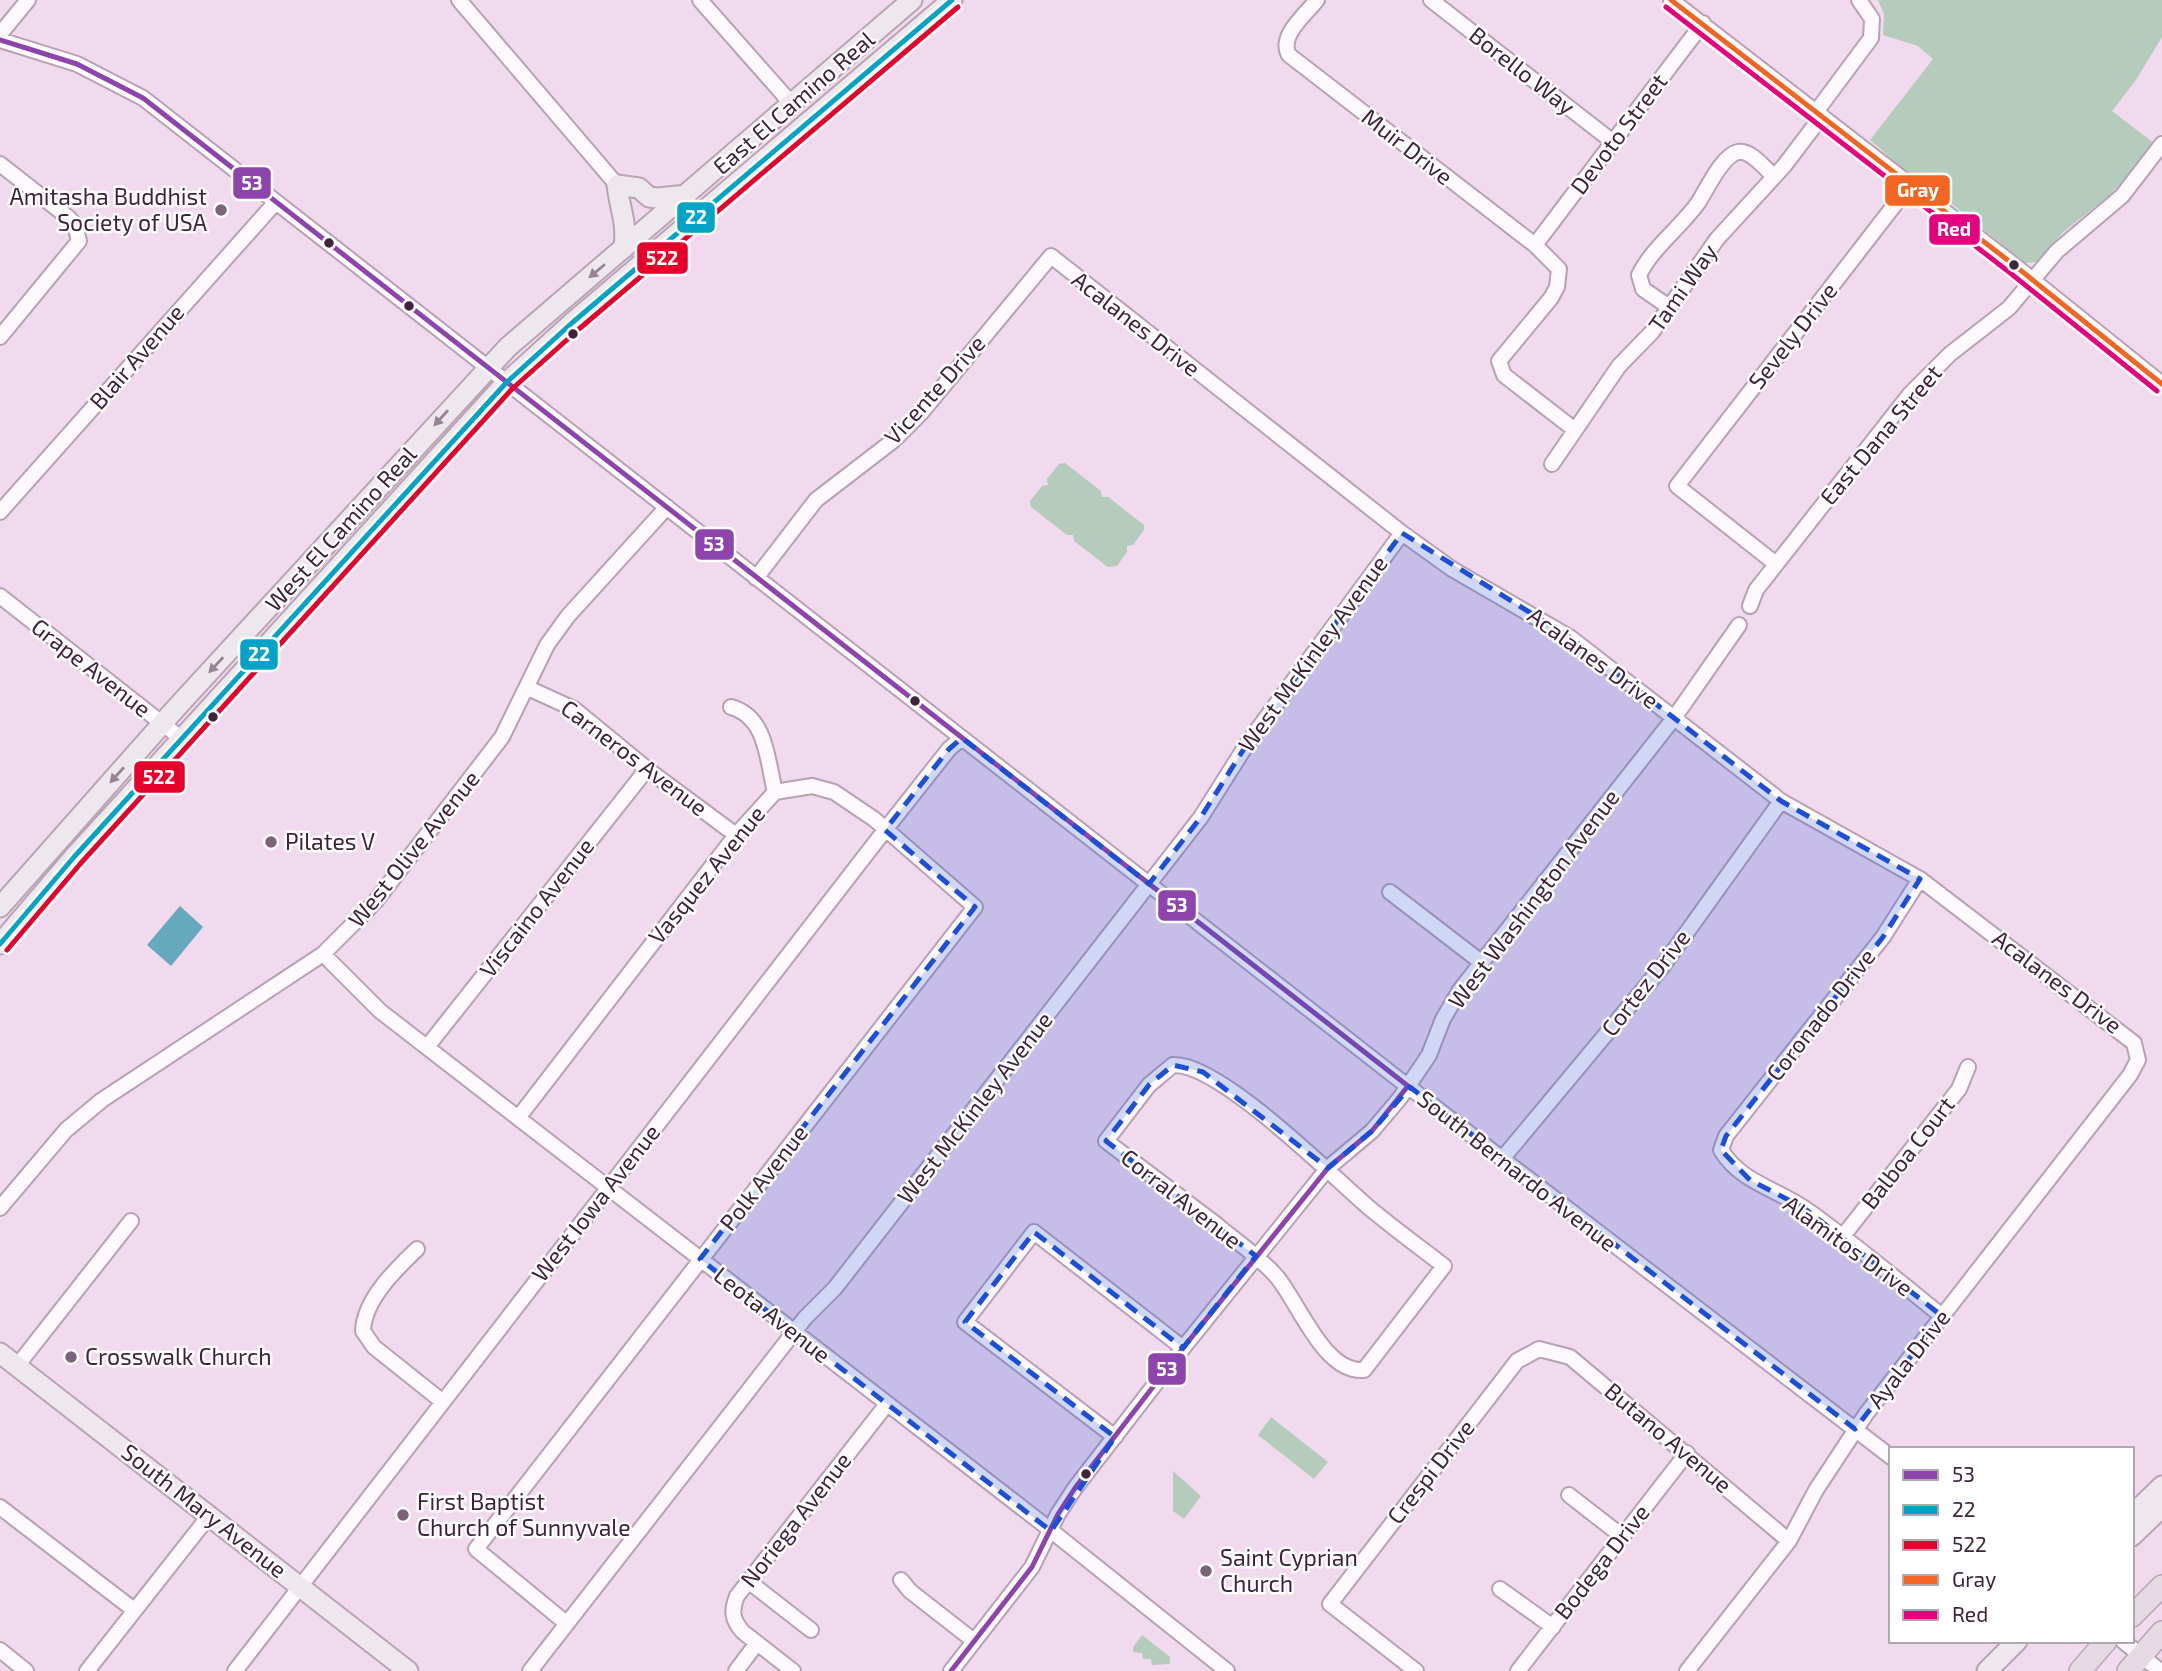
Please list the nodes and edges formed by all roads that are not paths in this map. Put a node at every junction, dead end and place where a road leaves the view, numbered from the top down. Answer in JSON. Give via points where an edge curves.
{"nodes":[{"id":1,"x":28,"y":0,"type":"edge"},
{"id":2,"x":459,"y":0,"type":"edge"},
{"id":3,"x":700,"y":0,"type":"edge"},
{"id":4,"x":1317,"y":0,"type":"edge"},
{"id":5,"x":1431,"y":0,"type":"edge"},
{"id":6,"x":1671,"y":0,"type":"edge"},
{"id":7,"x":1859,"y":0,"type":"edge"},
{"id":8,"x":945,"y":6,"type":"edge"},
{"id":9,"x":904,"y":7,"type":"edge"},
{"id":10,"x":1703,"y":23,"type":"junction"},
{"id":11,"x":0,"y":34,"type":"edge"},
{"id":12,"x":0,"y":40,"type":"edge"},
{"id":13,"x":853,"y":85,"type":"junction"},
{"id":14,"x":790,"y":102,"type":"junction"},
{"id":15,"x":1819,"y":114,"type":"junction"},
{"id":16,"x":1613,"y":142,"type":"junction"},
{"id":17,"x":2162,"y":144,"type":"edge"},
{"id":18,"x":0,"y":164,"type":"edge"},
{"id":19,"x":1773,"y":175,"type":"junction"},
{"id":20,"x":708,"y":178,"type":"joint"},
{"id":21,"x":617,"y":185,"type":"junction"},
{"id":22,"x":1910,"y":185,"type":"junction"},
{"id":23,"x":688,"y":195,"type":"junction"},
{"id":24,"x":275,"y":203,"type":"junction"},
{"id":25,"x":701,"y":213,"type":"junction"},
{"id":26,"x":1535,"y":246,"type":"junction"},
{"id":27,"x":624,"y":248,"type":"junction"},
{"id":28,"x":1051,"y":256,"type":"joint"},
{"id":29,"x":2033,"y":280,"type":"junction"},
{"id":30,"x":1669,"y":307,"type":"junction"},
{"id":31,"x":5,"y":320,"type":"edge"},
{"id":32,"x":0,"y":337,"type":"edge"},
{"id":33,"x":487,"y":368,"type":"junction"},
{"id":34,"x":506,"y":383,"type":"junction"},
{"id":35,"x":2162,"y":384,"type":"edge"},
{"id":36,"x":1575,"y":430,"type":"junction"},
{"id":37,"x":1552,"y":464,"type":"dead end"},
{"id":38,"x":667,"y":507,"type":"junction"},
{"id":39,"x":0,"y":512,"type":"edge"},
{"id":40,"x":1402,"y":533,"type":"junction"},
{"id":41,"x":1776,"y":564,"type":"junction"},
{"id":42,"x":756,"y":578,"type":"junction"},
{"id":43,"x":0,"y":596,"type":"edge"},
{"id":44,"x":1751,"y":606,"type":"dead end"},
{"id":45,"x":1739,"y":625,"type":"dead end"},
{"id":46,"x":528,"y":688,"type":"junction"},
{"id":47,"x":731,"y":707,"type":"dead end"},
{"id":48,"x":1674,"y":718,"type":"junction"},
{"id":49,"x":163,"y":724,"type":"junction"},
{"id":50,"x":182,"y":738,"type":"junction"},
{"id":51,"x":962,"y":738,"type":"junction"},
{"id":52,"x":647,"y":769,"type":"junction"},
{"id":53,"x":775,"y":792,"type":"junction"},
{"id":54,"x":1781,"y":801,"type":"junction"},
{"id":55,"x":885,"y":830,"type":"junction"},
{"id":56,"x":736,"y":835,"type":"junction"},
{"id":57,"x":1920,"y":879,"type":"junction"},
{"id":58,"x":1149,"y":884,"type":"junction"},
{"id":59,"x":1390,"y":892,"type":"dead end"},
{"id":60,"x":0,"y":906,"type":"edge"},
{"id":61,"x":975,"y":907,"type":"joint"},
{"id":62,"x":0,"y":944,"type":"edge"},
{"id":63,"x":323,"y":954,"type":"junction"},
{"id":64,"x":1481,"y":962,"type":"junction"},
{"id":65,"x":427,"y":1047,"type":"junction"},
{"id":66,"x":2138,"y":1052,"type":"joint"},
{"id":67,"x":1968,"y":1067,"type":"dead end"},
{"id":68,"x":1408,"y":1086,"type":"junction"},
{"id":69,"x":518,"y":1118,"type":"junction"},
{"id":70,"x":1721,"y":1150,"type":"joint"},
{"id":71,"x":1503,"y":1159,"type":"junction"},
{"id":72,"x":1328,"y":1168,"type":"junction"},
{"id":73,"x":608,"y":1187,"type":"junction"},
{"id":74,"x":0,"y":1208,"type":"edge"},
{"id":75,"x":131,"y":1221,"type":"dead end"},
{"id":76,"x":1843,"y":1236,"type":"junction"},
{"id":77,"x":417,"y":1249,"type":"dead end"},
{"id":78,"x":1256,"y":1256,"type":"junction"},
{"id":79,"x":700,"y":1259,"type":"junction"},
{"id":80,"x":1942,"y":1316,"type":"junction"},
{"id":81,"x":794,"y":1332,"type":"junction"},
{"id":82,"x":1183,"y":1348,"type":"junction"},
{"id":83,"x":1539,"y":1349,"type":"joint"},
{"id":84,"x":0,"y":1353,"type":"edge"},
{"id":85,"x":17,"y":1366,"type":"junction"},
{"id":86,"x":443,"y":1402,"type":"junction"},
{"id":87,"x":887,"y":1404,"type":"junction"},
{"id":88,"x":1855,"y":1429,"type":"junction"},
{"id":89,"x":1115,"y":1437,"type":"junction"},
{"id":90,"x":1687,"y":1453,"type":"junction"},
{"id":91,"x":1889,"y":1455,"type":"edge"},
{"id":92,"x":2162,"y":1486,"type":"edge"},
{"id":93,"x":1569,"y":1495,"type":"dead end"},
{"id":94,"x":0,"y":1507,"type":"edge"},
{"id":95,"x":2162,"y":1507,"type":"edge"},
{"id":96,"x":2134,"y":1513,"type":"edge"},
{"id":97,"x":209,"y":1516,"type":"junction"},
{"id":98,"x":1051,"y":1531,"type":"junction"},
{"id":99,"x":2134,"y":1534,"type":"edge"},
{"id":100,"x":1623,"y":1537,"type":"junction"},
{"id":101,"x":1789,"y":1541,"type":"junction"},
{"id":102,"x":901,"y":1580,"type":"dead end"},
{"id":103,"x":748,"y":1581,"type":"junction"},
{"id":104,"x":2162,"y":1586,"type":"edge"},
{"id":105,"x":301,"y":1587,"type":"junction"},
{"id":106,"x":1500,"y":1589,"type":"dead end"},
{"id":107,"x":134,"y":1610,"type":"junction"},
{"id":108,"x":2134,"y":1614,"type":"edge"},
{"id":109,"x":566,"y":1623,"type":"junction"},
{"id":110,"x":1553,"y":1627,"type":"junction"},
{"id":111,"x":811,"y":1630,"type":"dead end"},
{"id":112,"x":2162,"y":1632,"type":"edge"},
{"id":113,"x":754,"y":1641,"type":"junction"},
{"id":114,"x":974,"y":1641,"type":"junction"},
{"id":115,"x":2015,"y":1643,"type":"edge"},
{"id":116,"x":2104,"y":1643,"type":"edge"},
{"id":117,"x":2124,"y":1643,"type":"edge"},
{"id":118,"x":0,"y":1650,"type":"edge"},
{"id":119,"x":2135,"y":1663,"type":"edge"},
{"id":120,"x":1406,"y":1668,"type":"edge"},
{"id":121,"x":26,"y":1671,"type":"edge"},
{"id":122,"x":87,"y":1671,"type":"edge"},
{"id":123,"x":235,"y":1671,"type":"edge"},
{"id":124,"x":408,"y":1671,"type":"edge"},
{"id":125,"x":530,"y":1671,"type":"edge"},
{"id":126,"x":736,"y":1671,"type":"edge"},
{"id":127,"x":793,"y":1671,"type":"edge"},
{"id":128,"x":951,"y":1671,"type":"edge"},
{"id":129,"x":1227,"y":1671,"type":"edge"},
{"id":130,"x":1518,"y":1671,"type":"edge"},
{"id":131,"x":1686,"y":1671,"type":"edge"},
{"id":132,"x":1987,"y":1671,"type":"edge"},
{"id":133,"x":2080,"y":1671,"type":"edge"},
{"id":134,"x":2160,"y":1671,"type":"edge"}],
"edges":[{"from":1,"to":11,"type":"street"},
{"from":2,"to":21,"type":"street"},
{"from":3,"to":14,"type":"street"},
{"from":4,"to":26,"type":"street","name":"Muir Drive","via":[[1285,44],[1289,55]]},
{"from":5,"to":16,"type":"street","name":"Borello Way"},
{"from":6,"to":10,"type":"street"},
{"from":7,"to":15,"type":"street","name":"Tami Way","via":[[1872,19],[1871,38]]},
{"from":8,"to":13,"type":"main road","name":"West El Camino Real"},
{"from":9,"to":13,"type":"main road","via":[[894,30],[854,67]]},
{"from":9,"to":14,"type":"main road","name":"East El Camino Real"},
{"from":10,"to":15,"type":"street"},
{"from":10,"to":16,"type":"street","name":"Devoto Street"},
{"from":12,"to":24,"type":"street","name":"South Bernardo Avenue","via":[[77,64],[143,98]]},
{"from":13,"to":25,"type":"main road","name":"West El Camino Real"},
{"from":14,"to":20,"type":"main road","name":"East El Camino Real"},
{"from":14,"to":25,"type":"main road","via":[[785,126],[725,179]]},
{"from":15,"to":19,"type":"street","name":"Tami Way"},
{"from":15,"to":22,"type":"street"},
{"from":16,"to":26,"type":"street","name":"Devoto Street"},
{"from":17,"to":29,"type":"street","name":"East Dana Street","via":[[2122,196],[2057,251]]},
{"from":18,"to":31,"type":"street","via":[[69,218],[78,232],[75,249]]},
{"from":19,"to":30,"type":"street","name":"Tami Way","via":[[1717,239]]},
{"from":19,"to":30,"type":"street","via":[[1740,152],[1733,153],[1711,180],[1639,275],[1643,289]]},
{"from":20,"to":23,"type":"main road","name":"West El Camino Real"},
{"from":21,"to":23,"type":"main road","via":[[639,188],[649,197]]},
{"from":21,"to":27,"type":"main road","via":[[626,225]]},
{"from":22,"to":29,"type":"street"},
{"from":22,"to":41,"type":"street","name":"Sevely Drive","via":[[1676,486]]},
{"from":23,"to":27,"type":"main road","name":"West El Camino Real"},
{"from":24,"to":33,"type":"street","name":"South Bernardo Avenue"},
{"from":24,"to":39,"type":"street","name":"Blair Avenue"},
{"from":25,"to":34,"type":"main road","name":"West El Camino Real"},
{"from":26,"to":36,"type":"street","name":"Muir Drive","via":[[1559,269],[1557,287],[1499,361],[1500,367],[1504,375]]},
{"from":27,"to":33,"type":"main road","name":"West El Camino Real","one_way":true},
{"from":28,"to":40,"type":"street","name":"Acalanes Drive"},
{"from":28,"to":42,"type":"street","name":"Vicente Drive","via":[[921,413],[894,440],[816,500]]},
{"from":29,"to":35,"type":"street"},
{"from":29,"to":41,"type":"street","name":"East Dana Street","via":[[2009,308],[1950,354],[1910,394]]},
{"from":30,"to":36,"type":"street","name":"Tami Way","via":[[1644,343],[1619,366]]},
{"from":31,"to":32,"type":"street"},
{"from":33,"to":34,"type":"street","name":"South Bernardo Avenue"},
{"from":33,"to":49,"type":"main road","name":"West El Camino Real","one_way":true},
{"from":34,"to":38,"type":"street","name":"South Bernardo Avenue"},
{"from":34,"to":50,"type":"main road","name":"West El Camino Real"},
{"from":36,"to":37,"type":"street","name":"Tami Way"},
{"from":38,"to":42,"type":"street","name":"South Bernardo Avenue"},
{"from":38,"to":46,"type":"street","name":"West Olive Avenue","via":[[568,616],[547,645]]},
{"from":40,"to":48,"type":"street","name":"Acalanes Drive","via":[[1452,569],[1572,638]]},
{"from":40,"to":58,"type":"street","name":"West McKinley Avenue"},
{"from":41,"to":44,"type":"street","name":"East Dana Street","via":[[1756,590]]},
{"from":42,"to":51,"type":"street","name":"South Bernardo Avenue"},
{"from":43,"to":49,"type":"street","name":"Grape Avenue"},
{"from":45,"to":48,"type":"street","name":"West Washington Avenue"},
{"from":46,"to":52,"type":"street","name":"Carneros Avenue","via":[[574,709]]},
{"from":46,"to":63,"type":"street","name":"West Olive Avenue","via":[[502,737],[424,841],[349,931]]},
{"from":47,"to":53,"type":"street","via":[[746,711],[760,729]]},
{"from":48,"to":54,"type":"street","name":"Acalanes Drive"},
{"from":48,"to":64,"type":"street","name":"West Washington Avenue"},
{"from":49,"to":50,"type":"street","name":"Grape Avenue"},
{"from":49,"to":60,"type":"main road","name":"West El Camino Real","one_way":true},
{"from":50,"to":62,"type":"main road","name":"West El Camino Real"},
{"from":51,"to":55,"type":"street","name":"West Iowa Avenue"},
{"from":51,"to":58,"type":"street","name":"South Bernardo Avenue"},
{"from":52,"to":56,"type":"street","name":"Carneros Avenue"},
{"from":52,"to":65,"type":"street","name":"Viscaino Avenue"},
{"from":53,"to":55,"type":"street","name":"Vasquez Avenue","via":[[812,786],[834,792]]},
{"from":53,"to":56,"type":"street","name":"Vasquez Avenue"},
{"from":54,"to":57,"type":"street","name":"Acalanes Drive"},
{"from":54,"to":71,"type":"street","name":"Cortez Drive","via":[[1662,967]]},
{"from":55,"to":61,"type":"street","name":"Vasquez Avenue"},
{"from":55,"to":73,"type":"street","name":"West Iowa Avenue"},
{"from":56,"to":69,"type":"street","name":"Vasquez Avenue"},
{"from":57,"to":66,"type":"street","name":"Acalanes Drive","via":[[2126,1034]]},
{"from":57,"to":70,"type":"street","name":"Coronado Drive","via":[[1883,937],[1726,1136]]},
{"from":58,"to":68,"type":"street","name":"South Bernardo Avenue"},
{"from":58,"to":81,"type":"street","name":"West McKinley Avenue","via":[[835,1288]]},
{"from":59,"to":64,"type":"street"},
{"from":61,"to":79,"type":"street","name":"Polk Avenue"},
{"from":63,"to":65,"type":"street","name":"Leota Avenue","via":[[380,1012]]},
{"from":63,"to":74,"type":"street","name":"West Olive Avenue","via":[[102,1100],[66,1130]]},
{"from":64,"to":68,"type":"street","name":"West Washington Avenue","via":[[1445,1016],[1429,1055]]},
{"from":65,"to":69,"type":"street","name":"Leota Avenue"},
{"from":66,"to":80,"type":"street","name":"Ayala Drive","via":[[2130,1075]]},
{"from":67,"to":76,"type":"street","name":"Balboa Court","via":[[1959,1088]]},
{"from":68,"to":71,"type":"street","name":"South Bernardo Avenue"},
{"from":68,"to":72,"type":"street","name":"West Washington Avenue","via":[[1372,1131]]},
{"from":69,"to":73,"type":"street","name":"Leota Avenue"},
{"from":70,"to":76,"type":"street","name":"Alamitos Drive","via":[[1749,1180],[1804,1208]]},
{"from":71,"to":88,"type":"street","name":"South Bernardo Avenue"},
{"from":72,"to":78,"type":"street","name":"West Washington Avenue"},
{"from":72,"to":78,"type":"street","name":"Corral Avenue","via":[[1366,1205],[1444,1266],[1364,1370],[1340,1365]]},
{"from":72,"to":78,"type":"street","name":"Corral Avenue","via":[[1215,1080],[1184,1065],[1172,1065],[1154,1080],[1106,1141]]},
{"from":73,"to":79,"type":"street","name":"Leota Avenue"},
{"from":73,"to":86,"type":"street","name":"West Iowa Avenue"},
{"from":75,"to":85,"type":"street"},
{"from":76,"to":80,"type":"street","name":"Alamitos Drive"},
{"from":77,"to":86,"type":"street","via":[[366,1310],[363,1331],[374,1347]]},
{"from":78,"to":82,"type":"street","name":"West Washington Avenue"},
{"from":79,"to":81,"type":"street","name":"Leota Avenue"},
{"from":79,"to":109,"type":"street","name":"Polk Avenue","via":[[476,1549]]},
{"from":80,"to":88,"type":"street","name":"Ayala Drive"},
{"from":81,"to":87,"type":"street","name":"Leota Avenue"},
{"from":81,"to":109,"type":"street","name":"West McKinley Avenue"},
{"from":82,"to":89,"type":"street","name":"West Washington Avenue"},
{"from":82,"to":89,"type":"street","via":[[1034,1232],[965,1322]]},
{"from":83,"to":90,"type":"street","name":"Butano Avenue","via":[[1570,1357]]},
{"from":83,"to":120,"type":"street","name":"Crespi Drive","via":[[1517,1361],[1330,1604]]},
{"from":84,"to":85,"type":"main road","name":"South Mary Avenue"},
{"from":85,"to":97,"type":"main road","name":"South Mary Avenue"},
{"from":86,"to":105,"type":"street","name":"West Iowa Avenue"},
{"from":87,"to":98,"type":"street","name":"Leota Avenue"},
{"from":87,"to":103,"type":"street","name":"Noriega Avenue"},
{"from":88,"to":91,"type":"street","name":"South Bernardo Avenue"},
{"from":88,"to":101,"type":"street","name":"Ayala Drive"},
{"from":89,"to":98,"type":"street","name":"West Washington Avenue","via":[[1069,1497]]},
{"from":90,"to":100,"type":"street","name":"Bodega Drive"},
{"from":90,"to":101,"type":"street","name":"Butano Avenue"},
{"from":92,"to":96,"type":"main road"},
{"from":93,"to":100,"type":"street"},
{"from":94,"to":107,"type":"street"},
{"from":95,"to":99,"type":"main road"},
{"from":97,"to":105,"type":"main road","name":"South Mary Avenue"},
{"from":97,"to":107,"type":"street"},
{"from":98,"to":114,"type":"street","name":"West Washington Avenue","via":[[1032,1567]]},
{"from":98,"to":129,"type":"street","name":"Leota Avenue"},
{"from":100,"to":110,"type":"street","name":"Bodega Drive"},
{"from":101,"to":131,"type":"street","name":"Ayala Drive"},
{"from":102,"to":114,"type":"street"},
{"from":103,"to":111,"type":"street"},
{"from":103,"to":113,"type":"street","name":"Noriega Avenue","via":[[737,1596],[733,1614],[736,1625]]},
{"from":104,"to":108,"type":"highway"},
{"from":105,"to":123,"type":"street","name":"West Iowa Avenue"},
{"from":105,"to":124,"type":"main road","name":"South Mary Avenue"},
{"from":106,"to":110,"type":"street"},
{"from":107,"to":122,"type":"street"},
{"from":109,"to":125,"type":"street","name":"West McKinley Avenue"},
{"from":110,"to":130,"type":"street","name":"Bodega Drive"},
{"from":112,"to":119,"type":"highway"},
{"from":113,"to":126,"type":"street"},
{"from":113,"to":127,"type":"street"},
{"from":114,"to":128,"type":"street","name":"West Washington Avenue"},
{"from":115,"to":132,"type":"main road"},
{"from":116,"to":133,"type":"highway"},
{"from":117,"to":119,"type":"street"},
{"from":118,"to":121,"type":"street"},
{"from":119,"to":134,"type":"street"}]}
